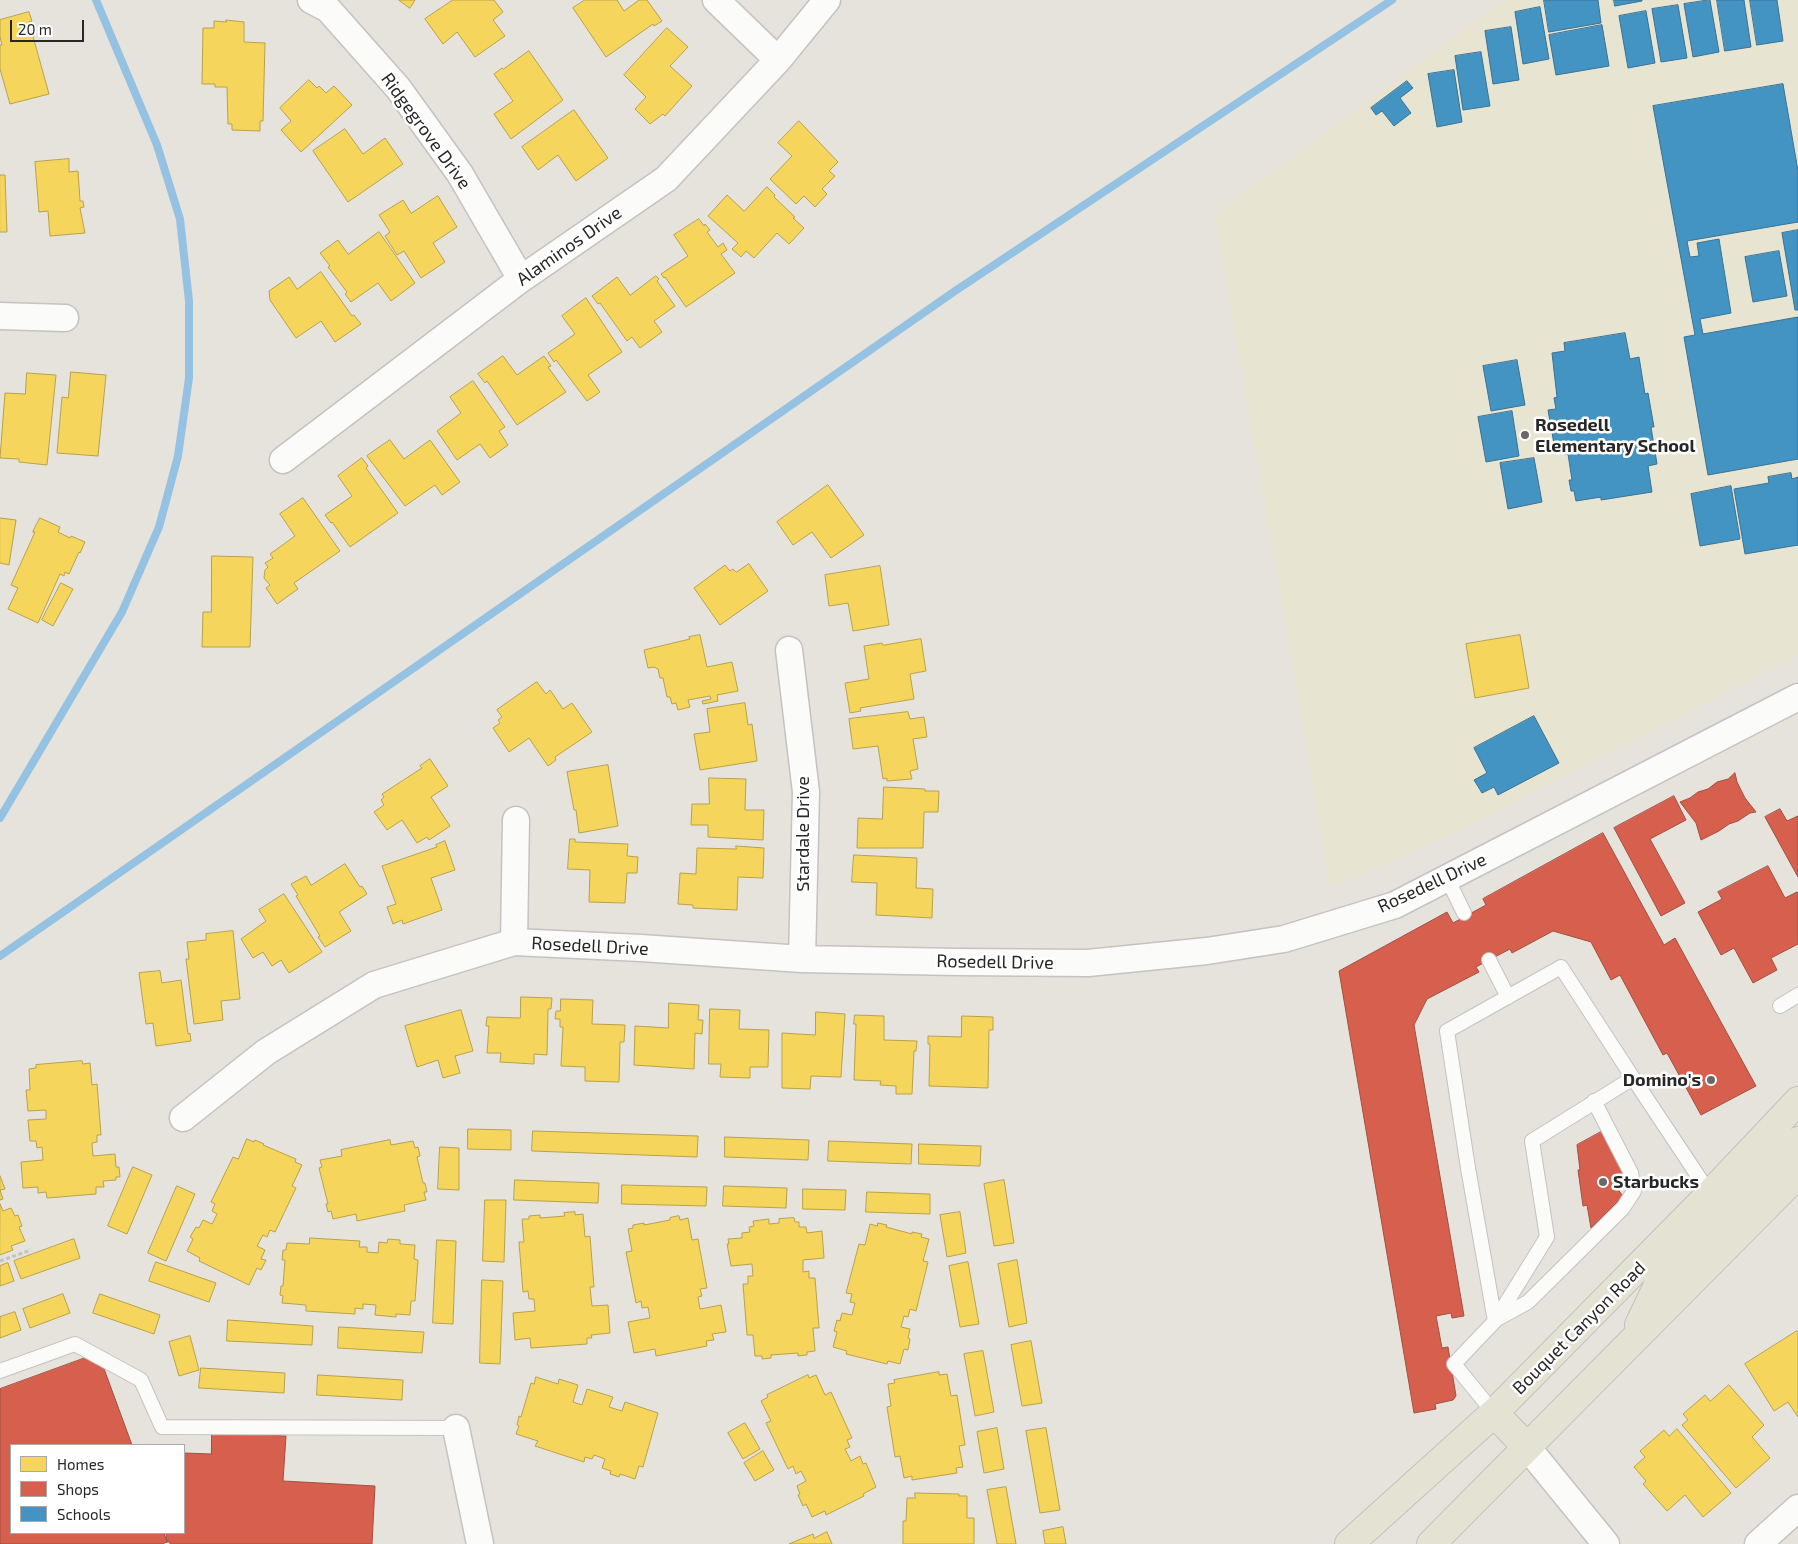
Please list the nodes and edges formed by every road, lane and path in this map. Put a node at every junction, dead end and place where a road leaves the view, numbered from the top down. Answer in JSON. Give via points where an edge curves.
{"nodes":[{"id":1,"x":311,"y":0,"type":"edge"},
{"id":2,"x":716,"y":0,"type":"edge"},
{"id":3,"x":827,"y":0,"type":"edge"},
{"id":4,"x":778,"y":60,"type":"junction"},
{"id":5,"x":521,"y":279,"type":"junction"},
{"id":6,"x":0,"y":316,"type":"edge"},
{"id":7,"x":65,"y":318,"type":"dead end"},
{"id":8,"x":283,"y":460,"type":"dead end"},
{"id":9,"x":789,"y":650,"type":"dead end"},
{"id":10,"x":1798,"y":697,"type":"edge"},
{"id":11,"x":516,"y":820,"type":"dead end"},
{"id":12,"x":1447,"y":878,"type":"junction"},
{"id":13,"x":1464,"y":913,"type":"dead end"},
{"id":14,"x":514,"y":942,"type":"junction"},
{"id":15,"x":802,"y":959,"type":"junction"},
{"id":16,"x":1489,"y":960,"type":"dead end"},
{"id":17,"x":1798,"y":995,"type":"edge"},
{"id":18,"x":1508,"y":997,"type":"junction"},
{"id":19,"x":1780,"y":1006,"type":"dead end"},
{"id":20,"x":1633,"y":1078,"type":"junction"},
{"id":21,"x":1594,"y":1101,"type":"junction"},
{"id":22,"x":1795,"y":1106,"type":"edge"},
{"id":23,"x":183,"y":1118,"type":"dead end"},
{"id":24,"x":1798,"y":1141,"type":"edge"},
{"id":25,"x":1798,"y":1174,"type":"edge"},
{"id":26,"x":1710,"y":1194,"type":"junction"},
{"id":27,"x":32,"y":1250,"type":"dead end"},
{"id":28,"x":0,"y":1261,"type":"edge"},
{"id":29,"x":1495,"y":1321,"type":"junction"},
{"id":30,"x":1631,"y":1343,"type":"junction"},
{"id":31,"x":0,"y":1371,"type":"edge"},
{"id":32,"x":1494,"y":1413,"type":"junction"},
{"id":33,"x":456,"y":1428,"type":"joint"},
{"id":34,"x":1527,"y":1447,"type":"junction"},
{"id":35,"x":1798,"y":1508,"type":"edge"},
{"id":36,"x":480,"y":1544,"type":"edge"},
{"id":37,"x":1349,"y":1544,"type":"edge"},
{"id":38,"x":1431,"y":1544,"type":"edge"},
{"id":39,"x":1606,"y":1544,"type":"edge"},
{"id":40,"x":1758,"y":1544,"type":"edge"}],
"edges":[{"from":1,"to":5,"type":"street","name":"Ridgegrove Drive","via":[[328,9],[398,88],[460,174]]},
{"from":2,"to":4,"type":"street"},
{"from":3,"to":4,"type":"street","name":"Alaminos Drive"},
{"from":4,"to":5,"type":"street","name":"Alaminos Drive","via":[[666,179]]},
{"from":5,"to":8,"type":"street","name":"Alaminos Drive"},
{"from":6,"to":7,"type":"street"},
{"from":9,"to":15,"type":"street","name":"Stardale Drive","via":[[806,792]]},
{"from":10,"to":12,"type":"street","name":"Rosedell Drive"},
{"from":11,"to":14,"type":"street"},
{"from":12,"to":13,"type":"lane"},
{"from":12,"to":15,"type":"street","name":"Rosedell Drive","via":[[1395,905],[1284,939],[1207,951],[1088,963]]},
{"from":14,"to":15,"type":"street","name":"Rosedell Drive"},
{"from":14,"to":23,"type":"street","name":"Rosedell Drive","via":[[374,985],[266,1052]]},
{"from":16,"to":18,"type":"lane"},
{"from":17,"to":19,"type":"lane"},
{"from":18,"to":20,"type":"lane","via":[[1561,967]]},
{"from":18,"to":29,"type":"lane","via":[[1447,1032]]},
{"from":20,"to":21,"type":"lane"},
{"from":20,"to":26,"type":"lane"},
{"from":21,"to":29,"type":"lane","via":[[1532,1141],[1547,1237]]},
{"from":21,"to":29,"type":"lane","via":[[1631,1173],[1634,1191],[1622,1208],[1528,1302]]},
{"from":22,"to":26,"type":"main road","name":"Bouquet Canyon Road"},
{"from":24,"to":30,"type":"main road","via":[[1658,1283]]},
{"from":25,"to":30,"type":"main road"},
{"from":26,"to":32,"type":"main road","name":"Bouquet Canyon Road"},
{"from":27,"to":28,"type":"path"},
{"from":29,"to":32,"type":"lane","via":[[1454,1364]]},
{"from":30,"to":34,"type":"main road"},
{"from":31,"to":33,"type":"lane","via":[[75,1344],[141,1380],[162,1427]]},
{"from":32,"to":34,"type":"main road"},
{"from":32,"to":37,"type":"main road","name":"Bouquet Canyon Road"},
{"from":33,"to":36,"type":"street"},
{"from":34,"to":38,"type":"main road"},
{"from":34,"to":39,"type":"street"},
{"from":35,"to":40,"type":"street"}]}
